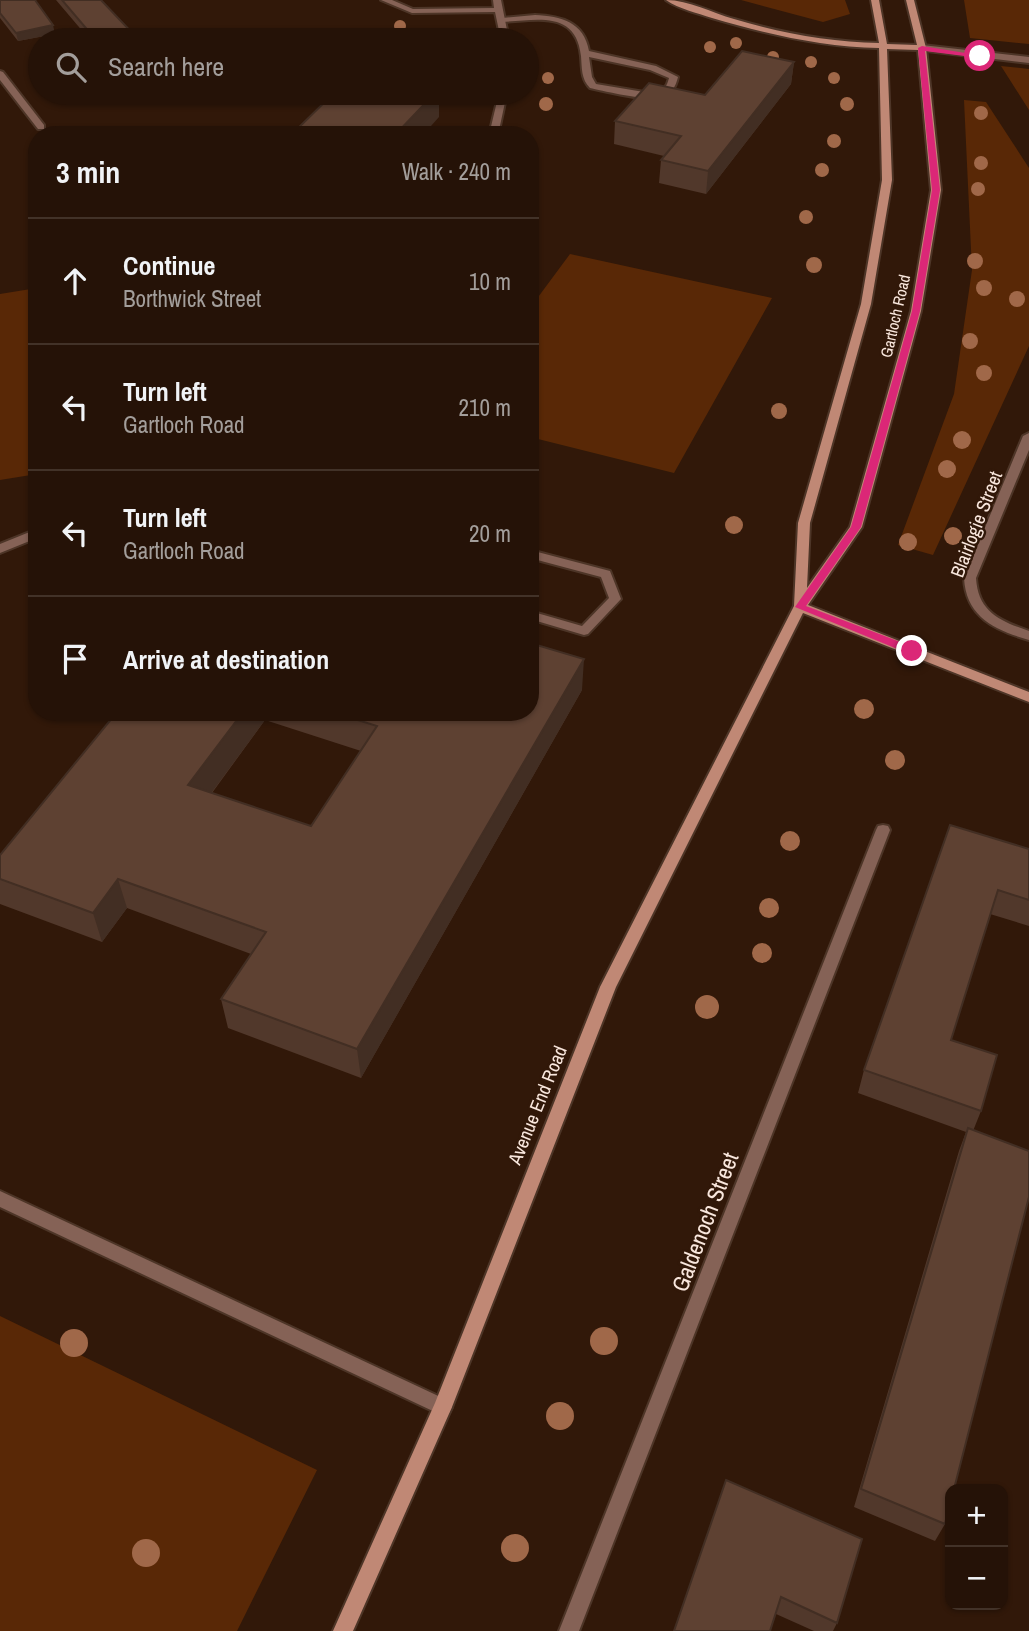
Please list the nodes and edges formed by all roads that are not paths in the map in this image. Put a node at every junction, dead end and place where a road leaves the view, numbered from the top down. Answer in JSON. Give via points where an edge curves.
{"nodes":[{"id":1,"x":384,"y":0,"type":"edge"},
{"id":2,"x":497,"y":0,"type":"edge"},
{"id":3,"x":670,"y":0,"type":"edge"},
{"id":4,"x":875,"y":0,"type":"edge"},
{"id":5,"x":910,"y":0,"type":"edge"},
{"id":6,"x":501,"y":15,"type":"junction"},
{"id":7,"x":503,"y":28,"type":"edge"},
{"id":8,"x":883,"y":44,"type":"junction"},
{"id":9,"x":922,"y":48,"type":"junction"},
{"id":10,"x":584,"y":52,"type":"junction"},
{"id":11,"x":1029,"y":60,"type":"edge"},
{"id":12,"x":0,"y":74,"type":"edge"},
{"id":13,"x":500,"y":105,"type":"edge"},
{"id":14,"x":40,"y":126,"type":"edge"},
{"id":15,"x":495,"y":126,"type":"edge"},
{"id":16,"x":1029,"y":436,"type":"edge"},
{"id":17,"x":28,"y":537,"type":"edge"},
{"id":18,"x":0,"y":549,"type":"edge"},
{"id":19,"x":539,"y":556,"type":"edge"},
{"id":20,"x":800,"y":607,"type":"junction"},
{"id":21,"x":539,"y":618,"type":"edge"},
{"id":22,"x":1029,"y":636,"type":"edge"},
{"id":23,"x":1029,"y":697,"type":"edge"},
{"id":24,"x":883,"y":830,"type":"dead end"},
{"id":25,"x":0,"y":1199,"type":"edge"},
{"id":26,"x":443,"y":1407,"type":"junction"},
{"id":27,"x":343,"y":1631,"type":"edge"},
{"id":28,"x":569,"y":1631,"type":"edge"}],
"edges":[{"from":1,"to":6,"type":"street","via":[[412,11]]},
{"from":2,"to":6,"type":"street"},
{"from":3,"to":8,"type":"main road","via":[[756,26],[836,43]]},
{"from":4,"to":8,"type":"main road","name":"Gartloch Road"},
{"from":5,"to":9,"type":"main road","name":"Gartloch Road"},
{"from":6,"to":7,"type":"street"},
{"from":6,"to":10,"type":"street","via":[[565,21],[583,40]]},
{"from":8,"to":9,"type":"main road"},
{"from":8,"to":20,"type":"main road","name":"Gartloch Road","via":[[887,180],[866,304],[804,523]]},
{"from":9,"to":11,"type":"street"},
{"from":9,"to":20,"type":"main road","name":"Gartloch Road","via":[[936,190],[916,311],[856,527]]},
{"from":10,"to":10,"type":"street","via":[[665,72],[674,77],[673,82],[657,97],[593,86]]},
{"from":12,"to":14,"type":"street"},
{"from":13,"to":15,"type":"street"},
{"from":16,"to":22,"type":"street","name":"Blairlogie Street","via":[[970,578],[969,593],[975,606],[993,620]]},
{"from":17,"to":18,"type":"street"},
{"from":19,"to":21,"type":"street","via":[[606,574],[615,599],[584,631]]},
{"from":20,"to":23,"type":"main road"},
{"from":20,"to":26,"type":"main road","name":"Avenue End Road","via":[[608,987]]},
{"from":24,"to":28,"type":"street","name":"Galdenoch Street"},
{"from":25,"to":26,"type":"street"},
{"from":26,"to":27,"type":"main road","name":"Avenue End Road"}]}
